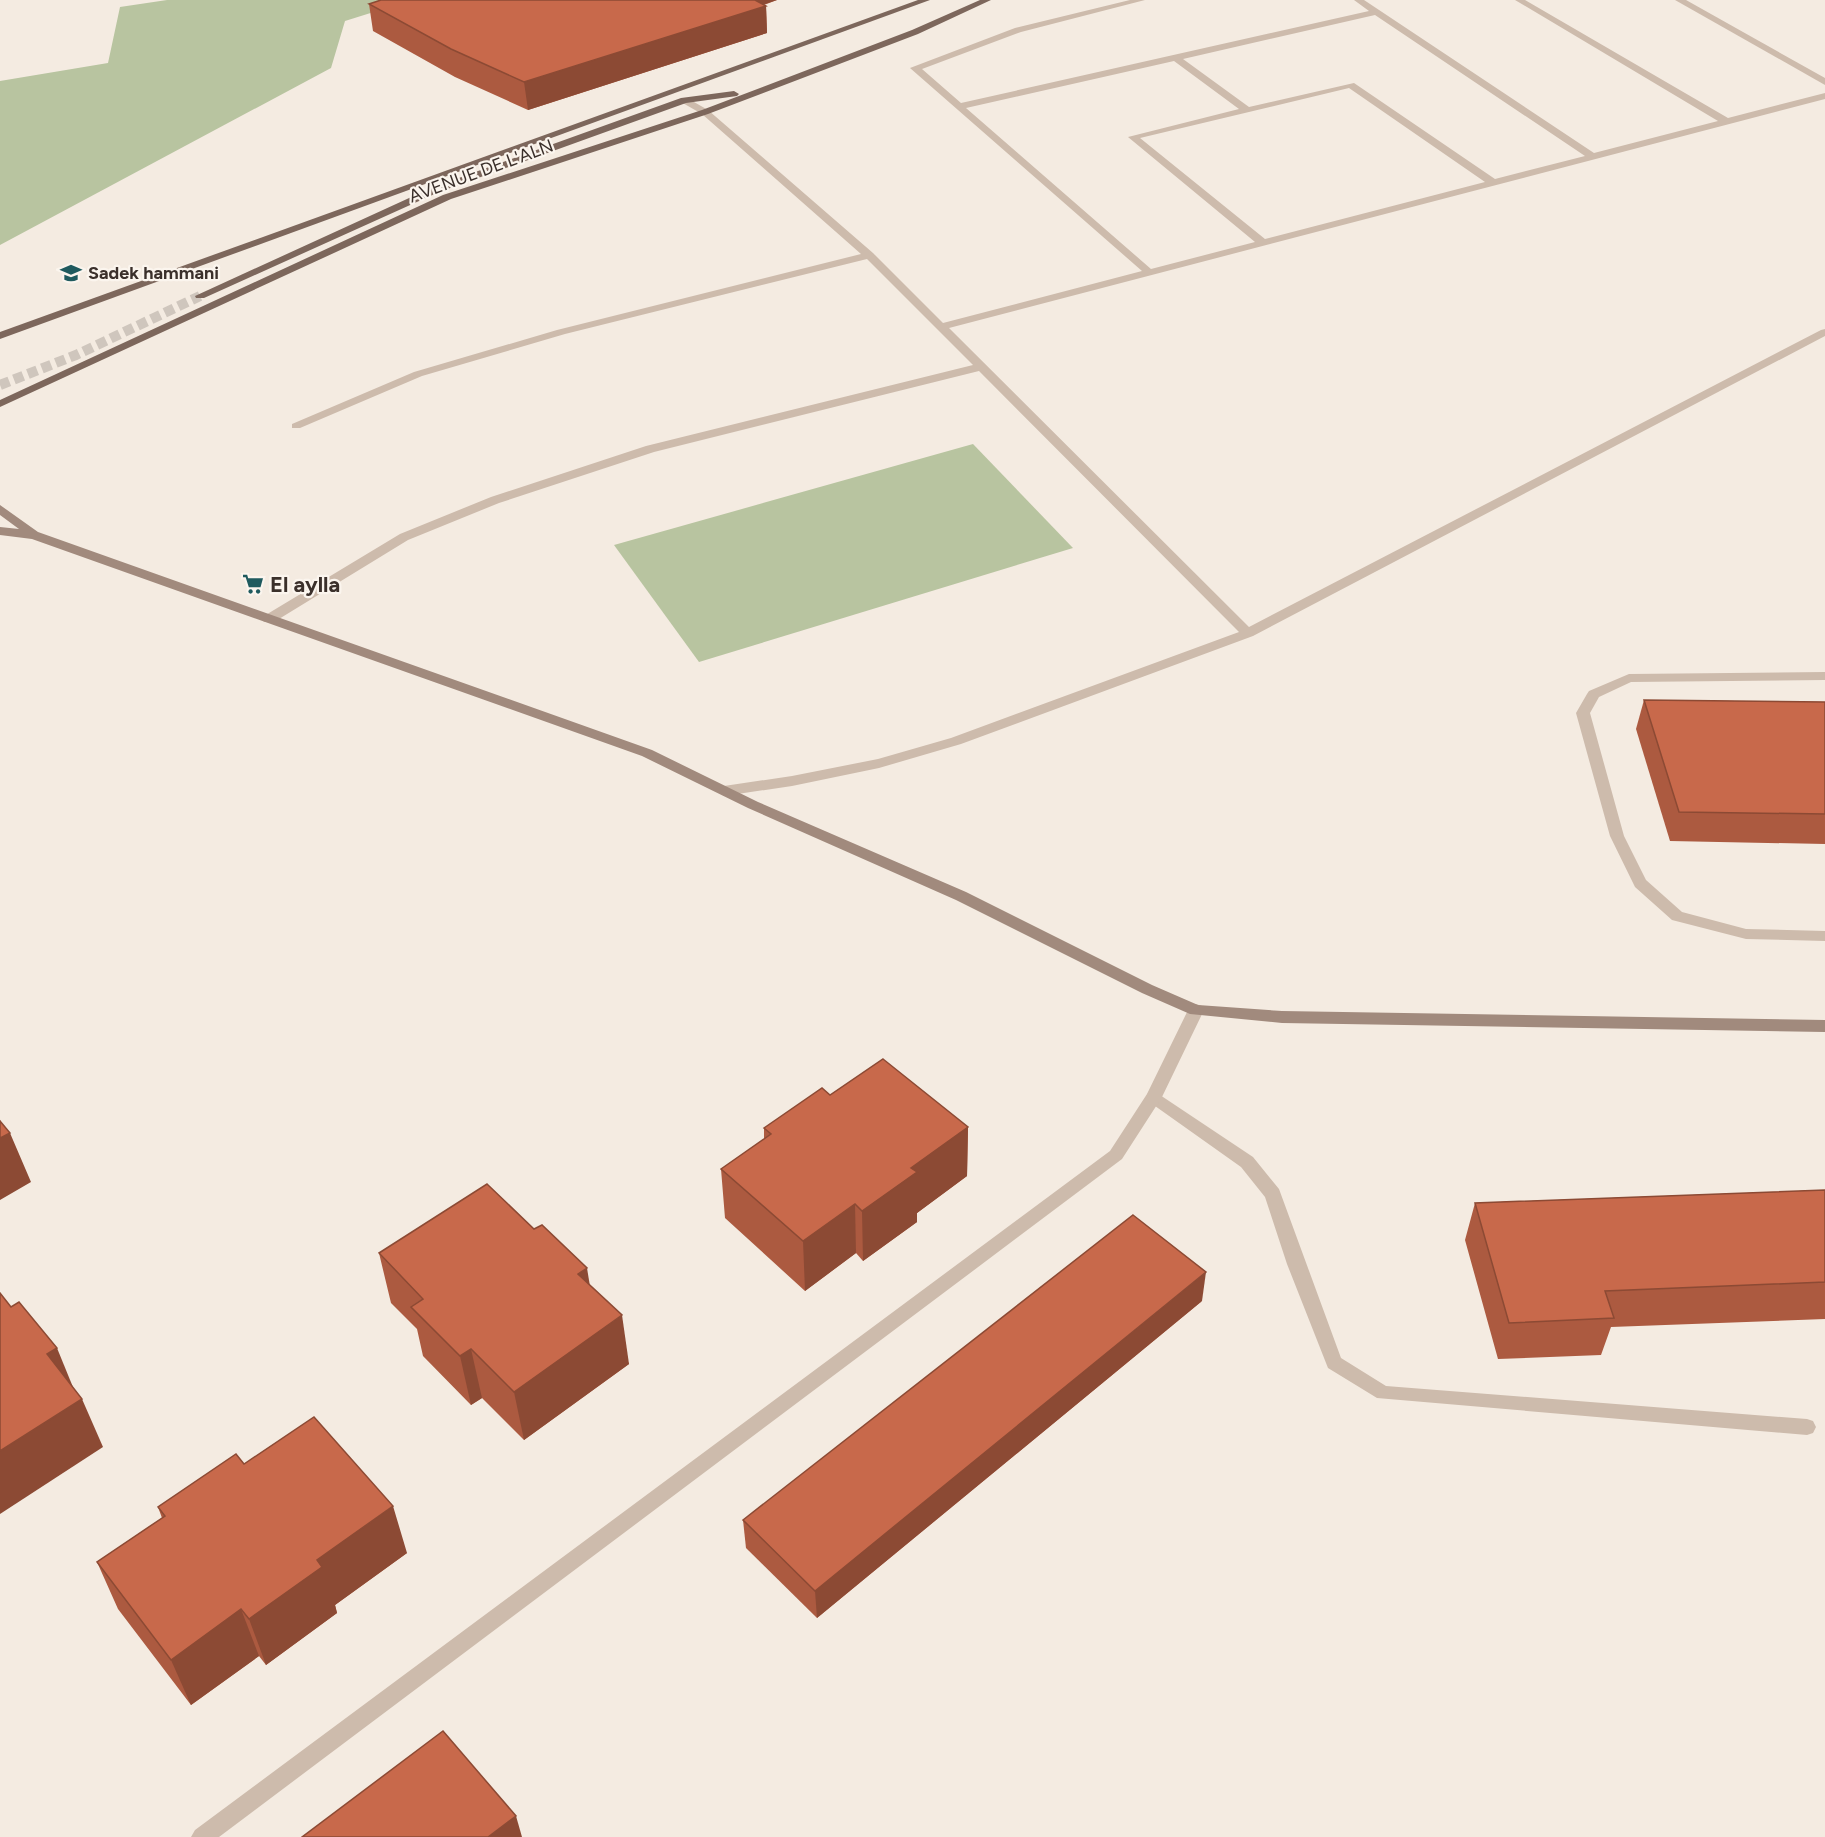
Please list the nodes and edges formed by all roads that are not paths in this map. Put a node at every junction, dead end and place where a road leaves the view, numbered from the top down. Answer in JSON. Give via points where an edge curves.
{"nodes":[{"id":1,"x":926,"y":0,"type":"edge"},
{"id":2,"x":987,"y":0,"type":"edge"},
{"id":3,"x":1141,"y":0,"type":"edge"},
{"id":4,"x":1359,"y":0,"type":"edge"},
{"id":5,"x":1519,"y":0,"type":"edge"},
{"id":6,"x":1679,"y":0,"type":"edge"},
{"id":7,"x":1377,"y":12,"type":"junction"},
{"id":8,"x":1175,"y":57,"type":"junction"},
{"id":9,"x":717,"y":76,"type":"junction"},
{"id":10,"x":1825,"y":82,"type":"edge"},
{"id":11,"x":752,"y":93,"type":"junction"},
{"id":12,"x":1825,"y":96,"type":"edge"},
{"id":13,"x":684,"y":100,"type":"junction"},
{"id":14,"x":960,"y":106,"type":"junction"},
{"id":15,"x":1247,"y":110,"type":"junction"},
{"id":16,"x":705,"y":112,"type":"junction"},
{"id":17,"x":1725,"y":122,"type":"junction"},
{"id":18,"x":1592,"y":156,"type":"junction"},
{"id":19,"x":1492,"y":182,"type":"junction"},
{"id":20,"x":1262,"y":242,"type":"junction"},
{"id":21,"x":869,"y":255,"type":"junction"},
{"id":22,"x":1149,"y":272,"type":"junction"},
{"id":23,"x":200,"y":296,"type":"tunnel mouth"},
{"id":24,"x":940,"y":327,"type":"junction"},
{"id":25,"x":1825,"y":332,"type":"edge"},
{"id":26,"x":0,"y":336,"type":"edge"},
{"id":27,"x":981,"y":367,"type":"junction"},
{"id":28,"x":0,"y":404,"type":"edge"},
{"id":29,"x":296,"y":426,"type":"dead end"},
{"id":30,"x":0,"y":509,"type":"edge"},
{"id":31,"x":0,"y":531,"type":"edge"},
{"id":32,"x":34,"y":535,"type":"junction"},
{"id":33,"x":269,"y":619,"type":"junction"},
{"id":34,"x":1248,"y":633,"type":"junction"},
{"id":35,"x":1825,"y":676,"type":"edge"},
{"id":36,"x":724,"y":791,"type":"junction"},
{"id":37,"x":1825,"y":936,"type":"edge"},
{"id":38,"x":1196,"y":1011,"type":"junction"},
{"id":39,"x":1825,"y":1026,"type":"edge"},
{"id":40,"x":1154,"y":1097,"type":"junction"},
{"id":41,"x":1807,"y":1427,"type":"dead end"},
{"id":42,"x":202,"y":1837,"type":"edge"}],
"edges":[{"from":1,"to":9,"type":"main road"},
{"from":2,"to":11,"type":"main road","name":"AVENUE DE L'ALN","via":[[915,32]]},
{"from":3,"to":14,"type":"street","via":[[1018,30],[915,68]]},
{"from":4,"to":7,"type":"street"},
{"from":5,"to":17,"type":"street"},
{"from":6,"to":10,"type":"street"},
{"from":7,"to":8,"type":"street"},
{"from":7,"to":18,"type":"street"},
{"from":8,"to":14,"type":"street"},
{"from":8,"to":15,"type":"street"},
{"from":9,"to":13,"type":"main road"},
{"from":9,"to":26,"type":"main road"},
{"from":11,"to":13,"type":"main road"},
{"from":11,"to":16,"type":"main road","name":"AVENUE DE L'ALN"},
{"from":12,"to":17,"type":"street"},
{"from":13,"to":16,"type":"street"},
{"from":13,"to":23,"type":"main road","via":[[435,190]]},
{"from":14,"to":22,"type":"street"},
{"from":15,"to":19,"type":"street","via":[[1351,85]]},
{"from":15,"to":20,"type":"street","via":[[1133,137]]},
{"from":16,"to":21,"type":"street"},
{"from":16,"to":28,"type":"main road","name":"AVENUE DE L'ALN","via":[[447,197]]},
{"from":17,"to":18,"type":"street"},
{"from":18,"to":19,"type":"street"},
{"from":19,"to":20,"type":"street"},
{"from":20,"to":22,"type":"street"},
{"from":21,"to":24,"type":"street"},
{"from":21,"to":29,"type":"street","via":[[561,332],[418,374]]},
{"from":22,"to":24,"type":"street"},
{"from":24,"to":27,"type":"street"},
{"from":25,"to":34,"type":"street"},
{"from":27,"to":33,"type":"street","via":[[650,449],[495,500],[404,537]]},
{"from":27,"to":34,"type":"street"},
{"from":30,"to":32,"type":"main road"},
{"from":31,"to":32,"type":"main road"},
{"from":32,"to":33,"type":"main road"},
{"from":33,"to":36,"type":"main road","via":[[647,753]]},
{"from":34,"to":36,"type":"street","via":[[945,744],[879,763]]},
{"from":35,"to":37,"type":"street","via":[[1629,678],[1594,694],[1583,713],[1617,836],[1640,883],[1677,916],[1746,934]]},
{"from":36,"to":38,"type":"main road","via":[[961,896]]},
{"from":38,"to":39,"type":"main road","via":[[1282,1017]]},
{"from":38,"to":40,"type":"street"},
{"from":40,"to":41,"type":"street","via":[[1247,1162],[1273,1194],[1334,1363],[1383,1393]]},
{"from":40,"to":42,"type":"street","via":[[1116,1155]]}]}
